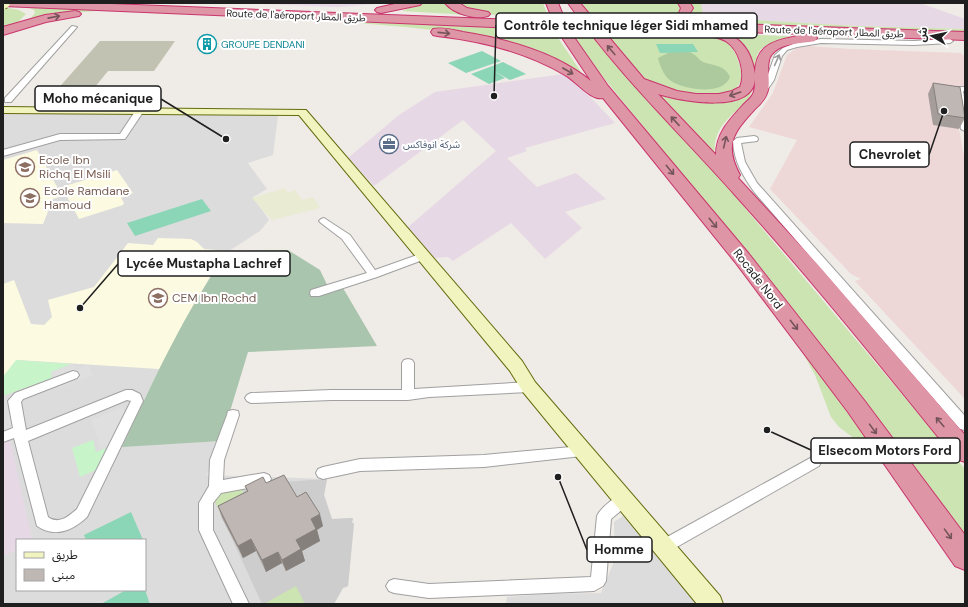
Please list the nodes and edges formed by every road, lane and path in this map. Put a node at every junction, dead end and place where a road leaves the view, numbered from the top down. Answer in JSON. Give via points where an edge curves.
{"nodes":[{"id":1,"x":114,"y":3,"type":"edge"},
{"id":2,"x":119,"y":3,"type":"edge"},
{"id":3,"x":416,"y":3,"type":"edge"},
{"id":4,"x":451,"y":3,"type":"edge"},
{"id":5,"x":552,"y":3,"type":"edge"},
{"id":6,"x":574,"y":3,"type":"edge"},
{"id":7,"x":684,"y":3,"type":"edge"},
{"id":8,"x":4,"y":4,"type":"edge"},
{"id":9,"x":165,"y":6,"type":"edge"},
{"id":10,"x":210,"y":12,"type":"junction"},
{"id":11,"x":337,"y":12,"type":"junction"},
{"id":12,"x":530,"y":20,"type":"junction"},
{"id":13,"x":643,"y":24,"type":"junction"},
{"id":14,"x":610,"y":25,"type":"junction"},
{"id":15,"x":74,"y":27,"type":"dead end"},
{"id":16,"x":3,"y":30,"type":"edge"},
{"id":17,"x":691,"y":30,"type":"junction"},
{"id":18,"x":965,"y":36,"type":"edge"},
{"id":19,"x":867,"y":38,"type":"junction"},
{"id":20,"x":950,"y":41,"type":"junction"},
{"id":21,"x":965,"y":42,"type":"edge"},
{"id":22,"x":637,"y":80,"type":"junction"},
{"id":23,"x":965,"y":89,"type":"edge"},
{"id":24,"x":760,"y":94,"type":"junction"},
{"id":25,"x":6,"y":105,"type":"edge"},
{"id":26,"x":139,"y":112,"type":"junction"},
{"id":27,"x":628,"y":118,"type":"junction"},
{"id":28,"x":965,"y":129,"type":"edge"},
{"id":29,"x":754,"y":139,"type":"dead end"},
{"id":30,"x":3,"y":153,"type":"edge"},
{"id":31,"x":740,"y":190,"type":"junction"},
{"id":32,"x":324,"y":221,"type":"dead end"},
{"id":33,"x":424,"y":256,"type":"junction"},
{"id":34,"x":373,"y":275,"type":"junction"},
{"id":35,"x":315,"y":293,"type":"dead end"},
{"id":36,"x":408,"y":363,"type":"dead end"},
{"id":37,"x":73,"y":375,"type":"dead end"},
{"id":38,"x":529,"y":387,"type":"junction"},
{"id":39,"x":408,"y":394,"type":"junction"},
{"id":40,"x":251,"y":398,"type":"dead end"},
{"id":41,"x":233,"y":415,"type":"dead end"},
{"id":42,"x":965,"y":425,"type":"edge"},
{"id":43,"x":20,"y":434,"type":"junction"},
{"id":44,"x":3,"y":437,"type":"edge"},
{"id":45,"x":582,"y":451,"type":"junction"},
{"id":46,"x":965,"y":452,"type":"edge"},
{"id":47,"x":814,"y":462,"type":"dead end"},
{"id":48,"x":323,"y":474,"type":"dead end"},
{"id":49,"x":264,"y":479,"type":"edge"},
{"id":50,"x":216,"y":488,"type":"junction"},
{"id":51,"x":625,"y":499,"type":"junction"},
{"id":52,"x":663,"y":547,"type":"junction"},
{"id":53,"x":965,"y":557,"type":"edge"},
{"id":54,"x":394,"y":586,"type":"dead end"},
{"id":55,"x":241,"y":604,"type":"edge"},
{"id":56,"x":712,"y":604,"type":"edge"}],
"edges":[{"from":1,"to":2,"type":"highway","name":"Route de l'aéroport طريق المطار"},
{"from":2,"to":9,"type":"highway","name":"Route de l'aéroport طريق المطار"},
{"from":3,"to":11,"type":"highway","via":[[388,9]]},
{"from":4,"to":12,"type":"highway","via":[[464,11]]},
{"from":5,"to":27,"type":"highway","name":"Rocade Nord","via":[[572,44],[603,89]]},
{"from":22,"to":6,"type":"highway","one_way":true},
{"from":7,"to":13,"type":"highway","via":[[687,8],[684,15],[676,20]]},
{"from":8,"to":9,"type":"highway","name":"Route de l'aéroport طريق المطار"},
{"from":8,"to":16,"type":"highway","via":[[24,8],[31,14]]},
{"from":9,"to":10,"type":"highway","name":"Route de l'aéroport طريق المطار"},
{"from":9,"to":11,"type":"highway","name":"Route de l'aéroport طريق المطار"},
{"from":16,"to":9,"type":"highway","one_way":true,"via":[[73,14]]},
{"from":10,"to":14,"type":"highway","name":"Route de l'aéroport طريق المطار","via":[[542,25]]},
{"from":10,"to":27,"type":"highway","one_way":true,"via":[[443,32],[480,39],[514,48],[570,72]]},
{"from":11,"to":12,"type":"highway","name":"Route de l'aéroport طريق المطار"},
{"from":12,"to":14,"type":"highway","bridge":true},
{"from":13,"to":14,"type":"highway","name":"Route de l'aéroport طريق المطار"},
{"from":13,"to":18,"type":"highway","name":"Route de l'aéroport طريق المطار"},
{"from":14,"to":17,"type":"highway","name":"Route de l'aéroport طريق المطار"},
{"from":15,"to":25,"type":"street"},
{"from":17,"to":19,"type":"highway","name":"Route de l'aéroport طريق المطار"},
{"from":17,"to":22,"type":"highway","one_way":true,"via":[[724,36],[738,45],[750,75],[746,88],[724,97],[694,98],[664,92]]},
{"from":19,"to":20,"type":"highway","name":"Route de l'aéroport طريق المطار"},
{"from":19,"to":24,"type":"highway","via":[[812,38],[775,46],[762,62]]},
{"from":20,"to":21,"type":"highway","name":"Route de l'aéroport طريق المطار"},
{"from":24,"to":20,"type":"street","one_way":true,"via":[[770,80],[779,55],[785,49],[796,45],[821,41]]},
{"from":31,"to":22,"type":"highway","one_way":true},
{"from":23,"to":28,"type":"street","via":[[959,89]]},
{"from":31,"to":24,"type":"highway","one_way":true,"via":[[723,156],[723,143],[728,130]]},
{"from":25,"to":26,"type":"street"},
{"from":26,"to":30,"type":"street","via":[[122,137],[60,138]]},
{"from":26,"to":33,"type":"street","via":[[302,112]]},
{"from":27,"to":53,"type":"highway","name":"Rocade Nord","one_way":true,"via":[[742,258],[856,406]]},
{"from":29,"to":42,"type":"street","via":[[737,141],[742,169],[758,191]]},
{"from":46,"to":31,"type":"highway","one_way":true,"via":[[818,276]]},
{"from":32,"to":34,"type":"street","via":[[346,237]]},
{"from":33,"to":34,"type":"street"},
{"from":33,"to":38,"type":"street","via":[[516,366]]},
{"from":34,"to":35,"type":"street"},
{"from":36,"to":39,"type":"street"},
{"from":37,"to":43,"type":"street","via":[[15,399]]},
{"from":38,"to":39,"type":"street"},
{"from":38,"to":45,"type":"street"},
{"from":39,"to":40,"type":"street"},
{"from":41,"to":50,"type":"street","via":[[217,460]]},
{"from":43,"to":43,"type":"street","via":[[126,396],[134,395],[137,399],[82,513],[65,525],[47,526],[42,521]]},
{"from":43,"to":44,"type":"street"},
{"from":45,"to":48,"type":"street","via":[[484,461],[360,465]]},
{"from":45,"to":51,"type":"street"},
{"from":47,"to":52,"type":"street"},
{"from":49,"to":50,"type":"street"},
{"from":50,"to":55,"type":"street","via":[[206,503],[206,530]]},
{"from":51,"to":52,"type":"street"},
{"from":51,"to":54,"type":"street","via":[[604,516],[598,581],[594,584],[429,591]]},
{"from":52,"to":56,"type":"street"}]}
